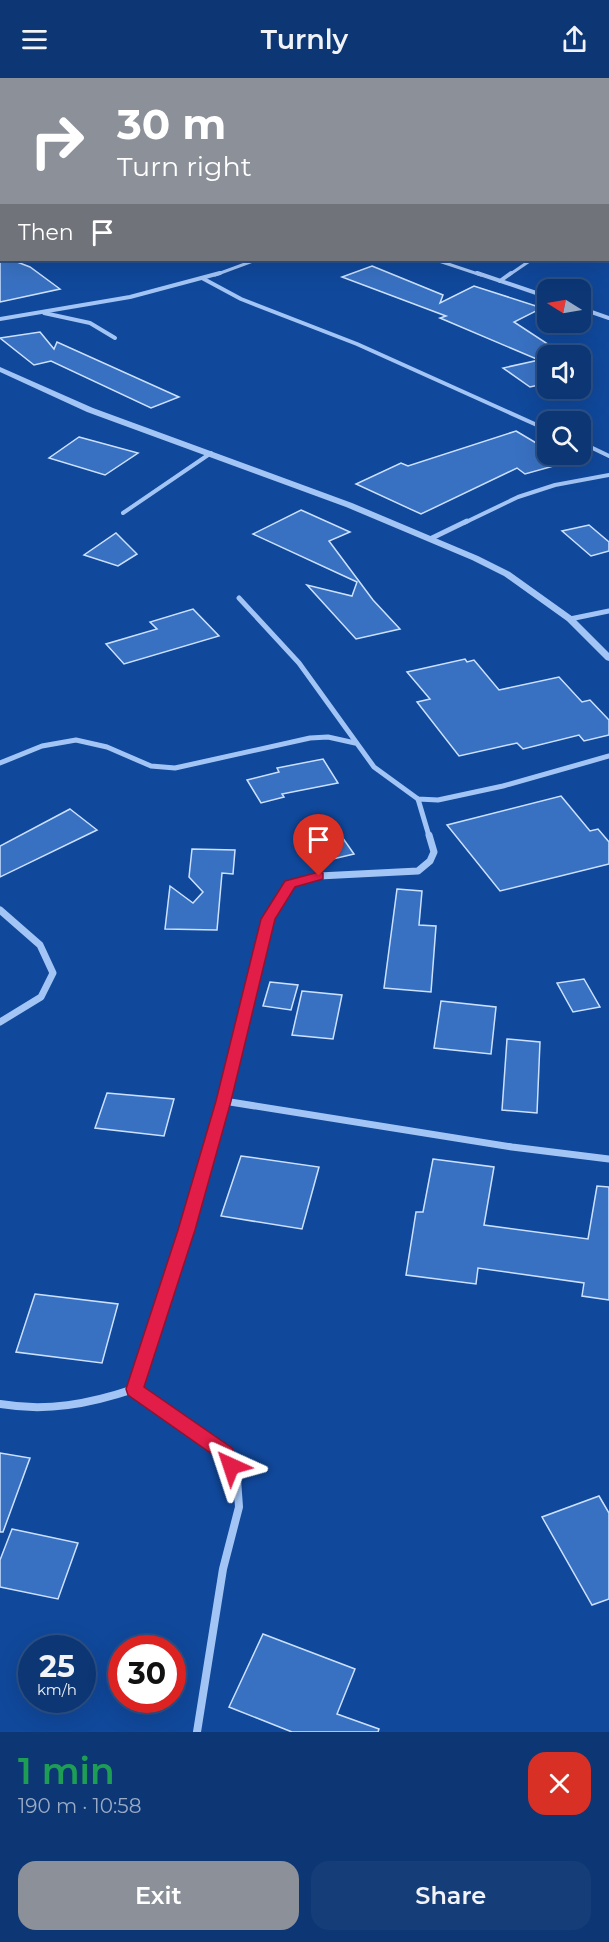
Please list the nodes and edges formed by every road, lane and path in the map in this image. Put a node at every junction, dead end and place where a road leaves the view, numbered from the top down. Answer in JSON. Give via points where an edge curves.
{"nodes":[{"id":1,"x":252,"y":261,"type":"edge"},
{"id":2,"x":439,"y":261,"type":"edge"},
{"id":3,"x":530,"y":261,"type":"edge"},
{"id":4,"x":202,"y":278,"type":"junction"},
{"id":5,"x":500,"y":281,"type":"junction"},
{"id":6,"x":537,"y":293,"type":"edge"},
{"id":7,"x":41,"y":312,"type":"junction"},
{"id":8,"x":591,"y":312,"type":"edge"},
{"id":9,"x":609,"y":318,"type":"edge"},
{"id":10,"x":0,"y":319,"type":"edge"},
{"id":11,"x":114,"y":338,"type":"dead end"},
{"id":12,"x":0,"y":369,"type":"edge"},
{"id":13,"x":537,"y":425,"type":"edge"},
{"id":14,"x":591,"y":447,"type":"edge"},
{"id":15,"x":211,"y":453,"type":"junction"},
{"id":16,"x":609,"y":456,"type":"edge"},
{"id":17,"x":609,"y":476,"type":"edge"},
{"id":18,"x":123,"y":513,"type":"dead end"},
{"id":19,"x":432,"y":538,"type":"junction"},
{"id":20,"x":239,"y":597,"type":"dead end"},
{"id":21,"x":609,"y":611,"type":"edge"},
{"id":22,"x":570,"y":618,"type":"junction"},
{"id":23,"x":609,"y":658,"type":"edge"},
{"id":24,"x":356,"y":743,"type":"junction"},
{"id":25,"x":609,"y":756,"type":"edge"},
{"id":26,"x":0,"y":763,"type":"edge"},
{"id":27,"x":418,"y":799,"type":"junction"},
{"id":28,"x":0,"y":910,"type":"edge"},
{"id":29,"x":0,"y":1022,"type":"edge"},
{"id":30,"x":224,"y":1101,"type":"junction"},
{"id":31,"x":609,"y":1159,"type":"edge"},
{"id":32,"x":135,"y":1389,"type":"junction"},
{"id":33,"x":0,"y":1404,"type":"edge"},
{"id":34,"x":197,"y":1732,"type":"edge"}],
"edges":[{"from":1,"to":4,"type":"street"},
{"from":2,"to":5,"type":"street"},
{"from":3,"to":5,"type":"street"},
{"from":4,"to":7,"type":"street","via":[[118,299]]},
{"from":4,"to":13,"type":"street","via":[[241,299],[357,344]]},
{"from":5,"to":6,"type":"street"},
{"from":7,"to":10,"type":"street"},
{"from":7,"to":11,"type":"street","via":[[90,322]]},
{"from":8,"to":9,"type":"street"},
{"from":12,"to":15,"type":"street","via":[[90,410]]},
{"from":14,"to":16,"type":"street"},
{"from":15,"to":18,"type":"street"},
{"from":15,"to":19,"type":"street"},
{"from":17,"to":19,"type":"street","via":[[555,485],[518,497]]},
{"from":19,"to":22,"type":"street","via":[[507,574]]},
{"from":20,"to":24,"type":"street","via":[[299,663]]},
{"from":21,"to":22,"type":"street"},
{"from":22,"to":23,"type":"street"},
{"from":24,"to":26,"type":"street","via":[[310,738],[175,768],[151,766],[107,747],[69,740]]},
{"from":24,"to":27,"type":"street","via":[[374,767]]},
{"from":25,"to":27,"type":"street","via":[[503,786],[438,800]]},
{"from":27,"to":30,"type":"street","via":[[434,852],[418,871],[319,876],[290,884],[281,895],[268,919]]},
{"from":28,"to":29,"type":"street","via":[[40,945],[53,973],[41,997]]},
{"from":30,"to":31,"type":"street","via":[[526,1151]]},
{"from":30,"to":32,"type":"street"},
{"from":32,"to":33,"type":"street","via":[[89,1405],[28,1411]]},
{"from":32,"to":34,"type":"street","via":[[225,1454],[237,1479],[239,1507],[223,1569]]}]}
